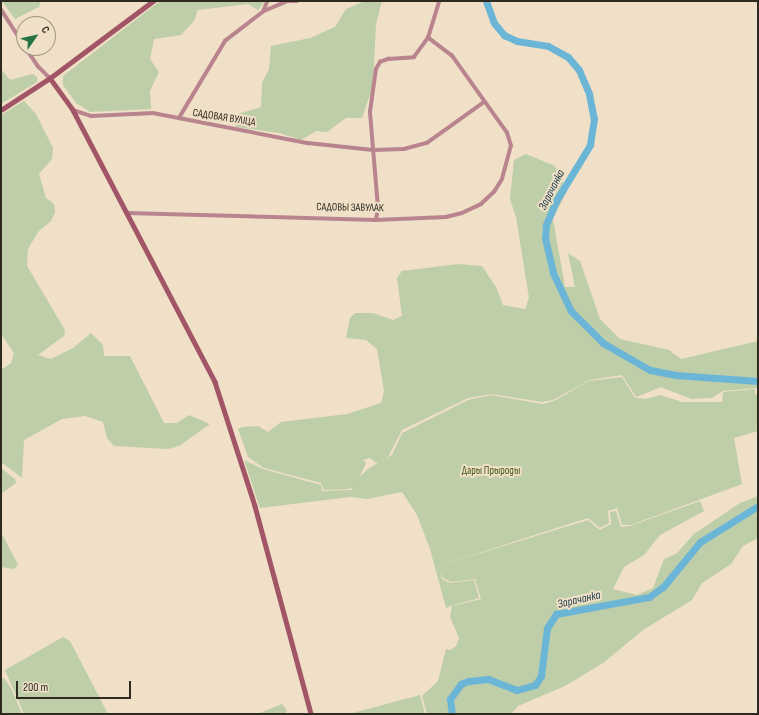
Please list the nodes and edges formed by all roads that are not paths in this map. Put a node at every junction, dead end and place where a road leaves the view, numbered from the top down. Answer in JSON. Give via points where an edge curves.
{"nodes":[{"id":1,"x":152,"y":1,"type":"edge"},
{"id":2,"x":268,"y":1,"type":"edge"},
{"id":3,"x":297,"y":1,"type":"edge"},
{"id":4,"x":439,"y":1,"type":"edge"},
{"id":5,"x":285,"y":2,"type":"edge"},
{"id":6,"x":1,"y":9,"type":"edge"},
{"id":7,"x":264,"y":11,"type":"junction"},
{"id":8,"x":16,"y":32,"type":"edge"},
{"id":9,"x":428,"y":38,"type":"junction"},
{"id":10,"x":31,"y":56,"type":"edge"},
{"id":11,"x":50,"y":78,"type":"junction"},
{"id":12,"x":484,"y":102,"type":"junction"},
{"id":13,"x":1,"y":110,"type":"edge"},
{"id":14,"x":73,"y":110,"type":"junction"},
{"id":15,"x":179,"y":118,"type":"junction"},
{"id":16,"x":373,"y":150,"type":"junction"},
{"id":17,"x":127,"y":213,"type":"junction"},
{"id":18,"x":376,"y":220,"type":"junction"},
{"id":19,"x":311,"y":714,"type":"edge"}],
"edges":[{"from":1,"to":11,"type":"street"},
{"from":2,"to":7,"type":"street"},
{"from":3,"to":5,"type":"street"},
{"from":4,"to":9,"type":"street"},
{"from":5,"to":7,"type":"street"},
{"from":6,"to":8,"type":"street"},
{"from":7,"to":15,"type":"street","via":[[225,41]]},
{"from":9,"to":12,"type":"street","name":"САДОВЫ ЗАВУЛАК","via":[[452,56]]},
{"from":9,"to":16,"type":"street","via":[[414,57],[388,59],[380,62],[376,69],[370,112]]},
{"from":10,"to":11,"type":"street"},
{"from":11,"to":13,"type":"street"},
{"from":11,"to":14,"type":"street"},
{"from":12,"to":16,"type":"street","name":"САДОВАЯ ВУЛІЦА","via":[[427,143],[404,149]]},
{"from":12,"to":18,"type":"street","name":"САДОВЫ ЗАВУЛАК","via":[[507,133],[510,146],[502,179],[488,199],[462,214]]},
{"from":14,"to":15,"type":"street","name":"САДОВАЯ ВУЛІЦА","via":[[92,116],[153,113]]},
{"from":14,"to":17,"type":"street"},
{"from":15,"to":16,"type":"street","name":"САДОВАЯ ВУЛІЦА","via":[[308,143]]},
{"from":16,"to":18,"type":"street"},
{"from":17,"to":18,"type":"street","name":"САДОВЫ ЗАВУЛАК"},
{"from":17,"to":19,"type":"street","via":[[215,382],[255,506]]}]}
